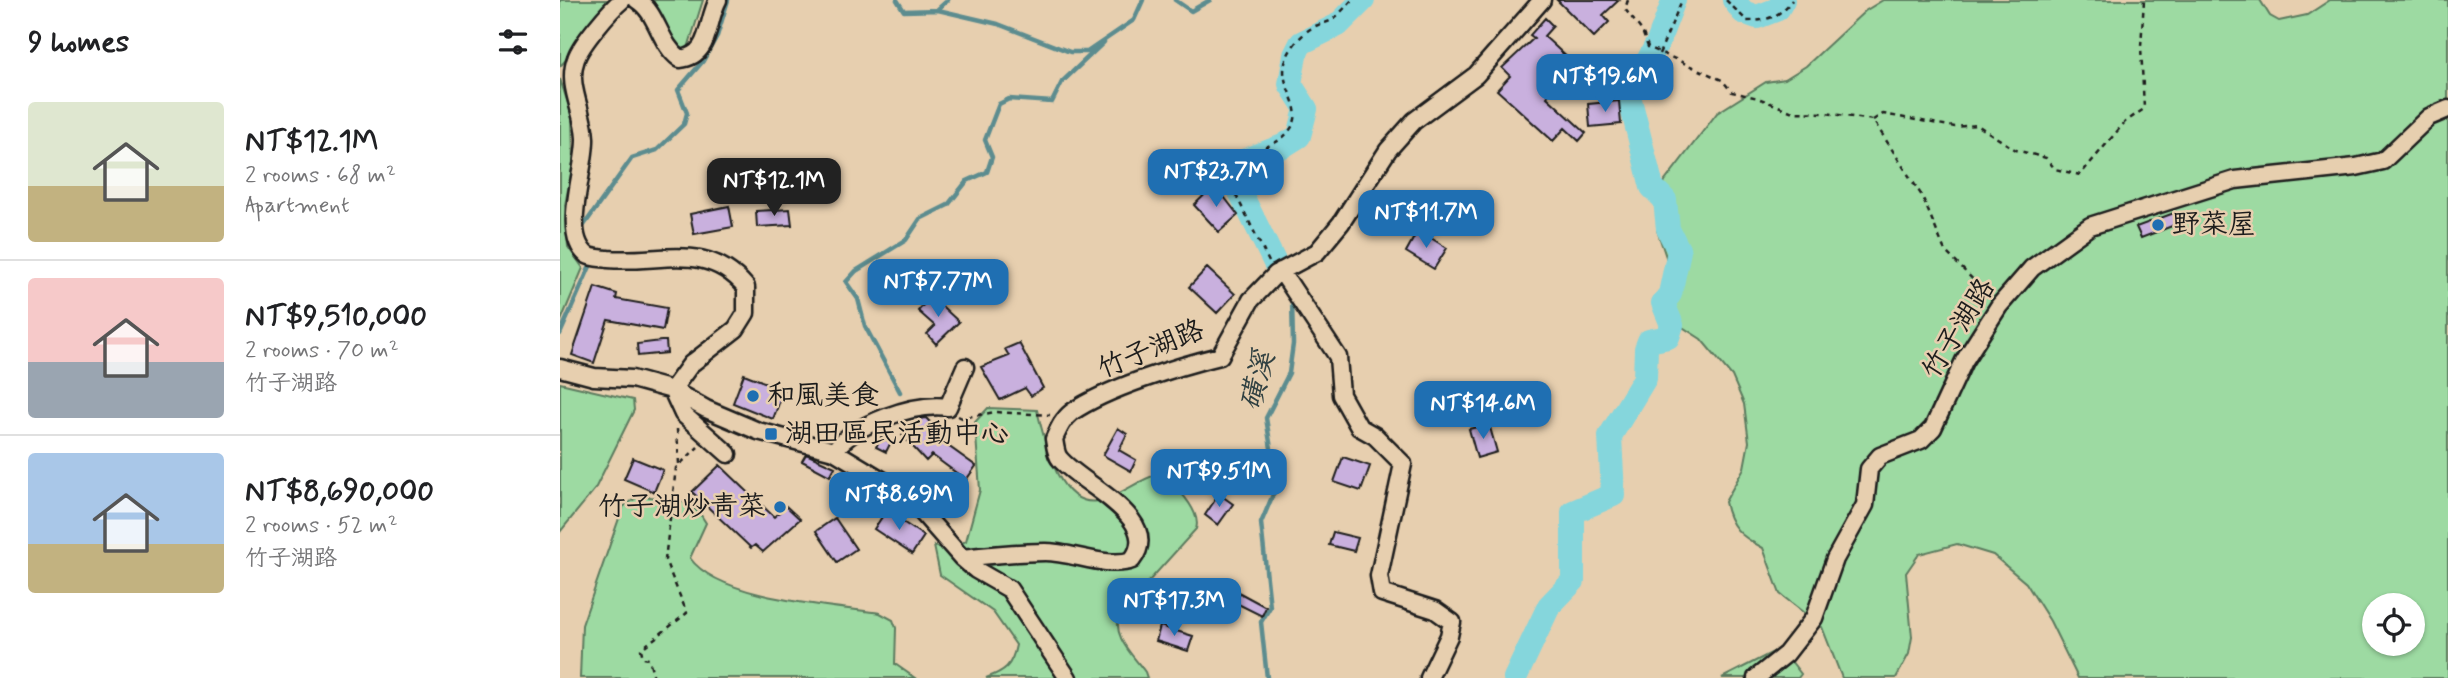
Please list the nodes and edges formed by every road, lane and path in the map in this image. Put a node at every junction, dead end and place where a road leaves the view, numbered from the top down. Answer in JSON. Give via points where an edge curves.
{"nodes":[{"id":1,"x":622,"y":0,"type":"edge"},
{"id":2,"x":637,"y":0,"type":"edge"},
{"id":3,"x":718,"y":0,"type":"edge"},
{"id":4,"x":1352,"y":0,"type":"edge"},
{"id":5,"x":1542,"y":0,"type":"edge"},
{"id":6,"x":1628,"y":0,"type":"edge"},
{"id":7,"x":1682,"y":0,"type":"edge"},
{"id":8,"x":1726,"y":0,"type":"edge"},
{"id":9,"x":1791,"y":0,"type":"edge"},
{"id":10,"x":2144,"y":0,"type":"edge"},
{"id":11,"x":1659,"y":54,"type":"junction"},
{"id":12,"x":2448,"y":110,"type":"edge"},
{"id":13,"x":1873,"y":120,"type":"junction"},
{"id":14,"x":1279,"y":273,"type":"junction"},
{"id":15,"x":1999,"y":306,"type":"junction"},
{"id":16,"x":965,"y":367,"type":"dead end"},
{"id":17,"x":560,"y":368,"type":"edge"},
{"id":18,"x":672,"y":390,"type":"junction"},
{"id":19,"x":948,"y":407,"type":"junction"},
{"id":20,"x":1071,"y":413,"type":"junction"},
{"id":21,"x":683,"y":414,"type":"junction"},
{"id":22,"x":705,"y":435,"type":"junction"},
{"id":23,"x":834,"y":451,"type":"junction"},
{"id":24,"x":728,"y":454,"type":"dead end"},
{"id":25,"x":680,"y":464,"type":"junction"},
{"id":26,"x":962,"y":558,"type":"junction"},
{"id":27,"x":654,"y":678,"type":"edge"},
{"id":28,"x":1068,"y":678,"type":"edge"},
{"id":29,"x":1429,"y":678,"type":"edge"},
{"id":30,"x":1756,"y":678,"type":"edge"}],
"edges":[{"from":1,"to":18,"type":"street","via":[[576,58],[573,83],[585,138],[572,231],[578,246],[590,257],[626,261],[693,256],[736,275],[747,287],[746,313],[736,329],[691,364]]},
{"from":2,"to":3,"type":"street","via":[[646,6],[670,52],[680,59],[691,58],[700,49]]},
{"from":4,"to":14,"type":"path","via":[[1333,20],[1301,37],[1286,58],[1286,87],[1297,117],[1293,127],[1279,140],[1238,159],[1235,167],[1236,195]]},
{"from":5,"to":14,"type":"street","name":"竹子湖路","via":[[1476,75],[1414,121],[1388,150],[1341,223],[1317,251]]},
{"from":6,"to":11,"type":"path","via":[[1625,9],[1648,47]]},
{"from":7,"to":11,"type":"path"},
{"from":8,"to":9,"type":"path","via":[[1746,21],[1779,15]]},
{"from":10,"to":13,"type":"path","via":[[2144,108],[2125,122],[2080,175],[2054,169],[2046,158],[2016,150],[1977,125],[1955,127],[1883,114]]},
{"from":11,"to":13,"type":"path","via":[[1722,80],[1732,92],[1793,112]]},
{"from":12,"to":15,"type":"street","name":"竹子湖路","via":[[2429,117],[2383,160],[2235,180],[2090,226],[2032,268]]},
{"from":13,"to":15,"type":"path","via":[[1922,196],[1945,251]]},
{"from":14,"to":20,"type":"street","name":"竹子湖路","via":[[1251,300],[1220,356],[1178,366]]},
{"from":14,"to":29,"type":"street","via":[[1338,358],[1342,395],[1359,427],[1403,464],[1379,576],[1382,593],[1435,610],[1452,622]]},
{"from":15,"to":30,"type":"street","name":"竹子湖路","via":[[1964,361],[1933,428],[1921,440],[1880,456],[1869,469],[1865,505],[1835,559],[1814,618],[1786,654]]},
{"from":16,"to":19,"type":"street"},
{"from":17,"to":18,"type":"street"},
{"from":18,"to":21,"type":"street"},
{"from":18,"to":23,"type":"street","via":[[758,431]]},
{"from":19,"to":20,"type":"path","via":[[962,418],[995,412],[1048,416],[1059,408]]},
{"from":19,"to":23,"type":"street","via":[[898,411],[841,442]]},
{"from":20,"to":26,"type":"street","via":[[1054,439],[1059,458],[1105,493],[1140,532],[1139,551],[1120,565],[1046,552]]},
{"from":21,"to":22,"type":"street"},
{"from":21,"to":25,"type":"path","via":[[676,432]]},
{"from":22,"to":24,"type":"street"},
{"from":22,"to":25,"type":"path","via":[[689,459]]},
{"from":23,"to":26,"type":"street","via":[[907,495]]},
{"from":25,"to":27,"type":"path","via":[[671,490],[666,560],[687,613],[641,649],[653,667]]},
{"from":26,"to":28,"type":"street","via":[[1009,589]]}]}
